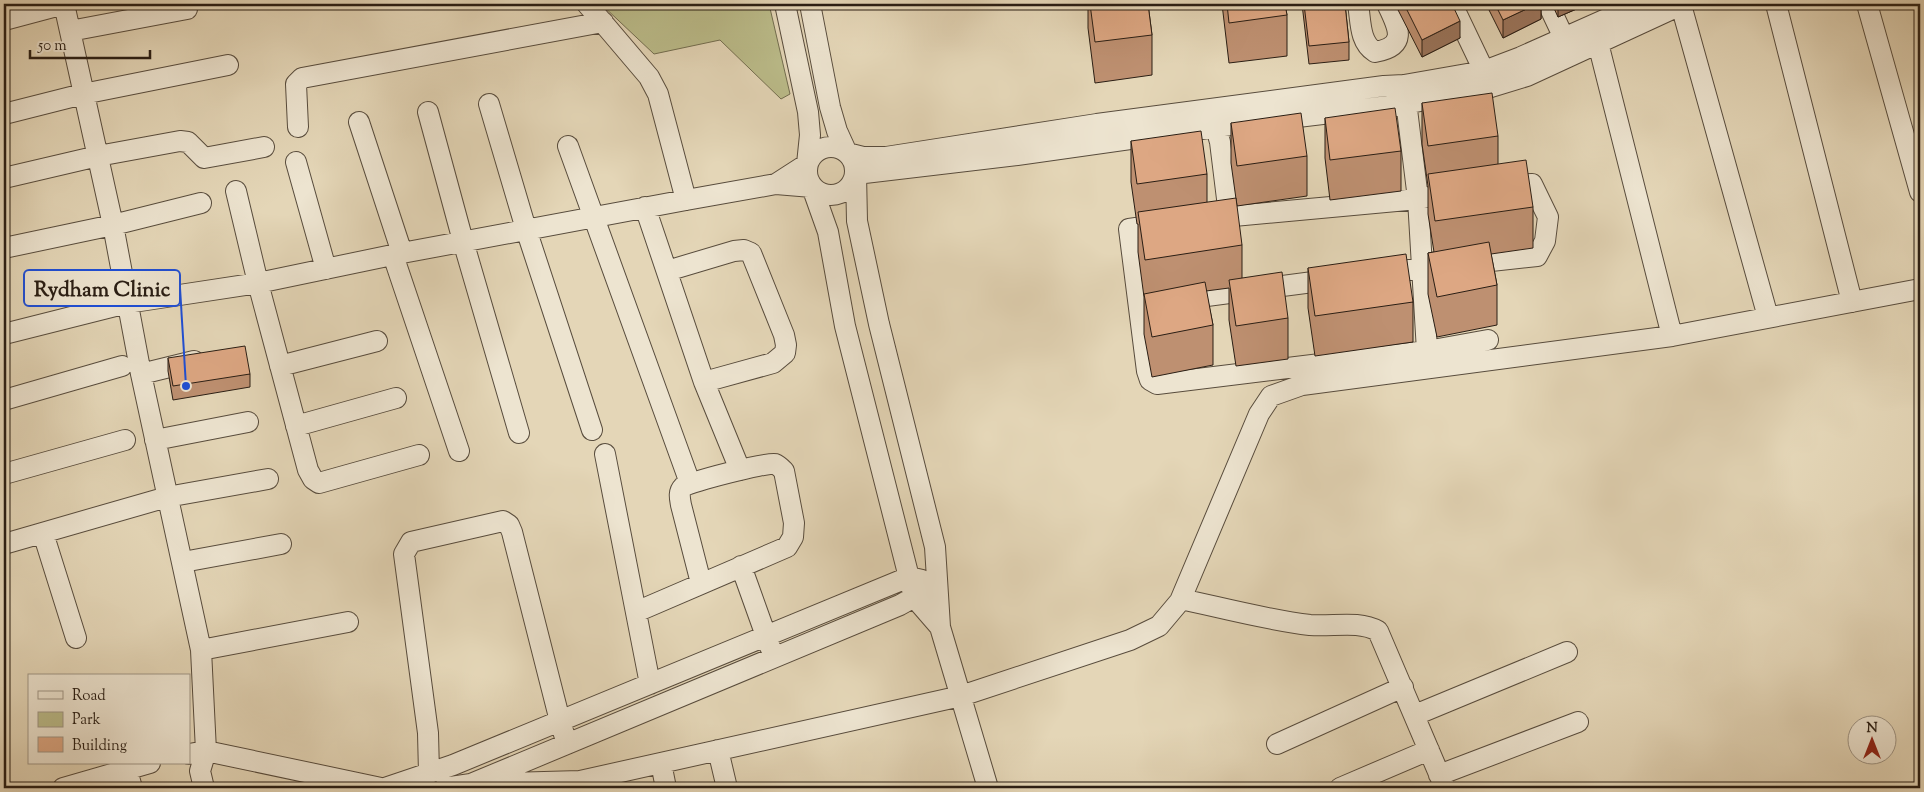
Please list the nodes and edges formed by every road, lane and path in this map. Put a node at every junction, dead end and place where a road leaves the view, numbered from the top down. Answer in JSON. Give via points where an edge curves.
{"nodes":[{"id":1,"x":64,"y":4,"type":"edge"},
{"id":2,"x":587,"y":4,"type":"edge"},
{"id":3,"x":785,"y":4,"type":"edge"},
{"id":4,"x":810,"y":4,"type":"edge"},
{"id":5,"x":1358,"y":4,"type":"edge"},
{"id":6,"x":1387,"y":4,"type":"edge"},
{"id":7,"x":1452,"y":4,"type":"edge"},
{"id":8,"x":1548,"y":4,"type":"edge"},
{"id":9,"x":1640,"y":4,"type":"edge"},
{"id":10,"x":1682,"y":4,"type":"edge"},
{"id":11,"x":1776,"y":4,"type":"edge"},
{"id":12,"x":1867,"y":4,"type":"edge"},
{"id":13,"x":187,"y":9,"type":"dead end"},
{"id":14,"x":4,"y":20,"type":"edge"},
{"id":15,"x":603,"y":22,"type":"junction"},
{"id":16,"x":70,"y":31,"type":"junction"},
{"id":17,"x":1564,"y":38,"type":"junction"},
{"id":18,"x":1598,"y":43,"type":"junction"},
{"id":19,"x":228,"y":65,"type":"dead end"},
{"id":20,"x":1496,"y":73,"type":"junction"},
{"id":21,"x":83,"y":94,"type":"junction"},
{"id":22,"x":1404,"y":95,"type":"junction"},
{"id":23,"x":489,"y":104,"type":"dead end"},
{"id":24,"x":428,"y":112,"type":"dead end"},
{"id":25,"x":4,"y":114,"type":"edge"},
{"id":26,"x":1213,"y":118,"type":"junction"},
{"id":27,"x":359,"y":122,"type":"dead end"},
{"id":28,"x":298,"y":127,"type":"dead end"},
{"id":29,"x":568,"y":146,"type":"dead end"},
{"id":30,"x":264,"y":147,"type":"dead end"},
{"id":31,"x":847,"y":153,"type":"junction"},
{"id":32,"x":98,"y":156,"type":"junction"},
{"id":33,"x":296,"y":162,"type":"dead end"},
{"id":34,"x":807,"y":164,"type":"junction"},
{"id":35,"x":856,"y":174,"type":"junction"},
{"id":36,"x":4,"y":178,"type":"edge"},
{"id":37,"x":776,"y":184,"type":"junction"},
{"id":38,"x":812,"y":187,"type":"junction"},
{"id":39,"x":236,"y":191,"type":"dead end"},
{"id":40,"x":1920,"y":192,"type":"edge"},
{"id":41,"x":1418,"y":199,"type":"junction"},
{"id":42,"x":686,"y":200,"type":"junction"},
{"id":43,"x":201,"y":203,"type":"dead end"},
{"id":44,"x":645,"y":207,"type":"junction"},
{"id":45,"x":1229,"y":215,"type":"junction"},
{"id":46,"x":594,"y":217,"type":"junction"},
{"id":47,"x":113,"y":225,"type":"junction"},
{"id":48,"x":526,"y":229,"type":"junction"},
{"id":49,"x":463,"y":241,"type":"junction"},
{"id":50,"x":4,"y":248,"type":"edge"},
{"id":51,"x":397,"y":254,"type":"junction"},
{"id":52,"x":1422,"y":268,"type":"junction"},
{"id":53,"x":326,"y":269,"type":"junction"},
{"id":54,"x":666,"y":271,"type":"junction"},
{"id":55,"x":258,"y":283,"type":"junction"},
{"id":56,"x":1920,"y":289,"type":"edge"},
{"id":57,"x":127,"y":302,"type":"junction"},
{"id":58,"x":1852,"y":302,"type":"junction"},
{"id":59,"x":1139,"y":306,"type":"junction"},
{"id":60,"x":1768,"y":317,"type":"junction"},
{"id":61,"x":4,"y":334,"type":"edge"},
{"id":62,"x":1672,"y":336,"type":"junction"},
{"id":63,"x":1488,"y":340,"type":"dead end"},
{"id":64,"x":377,"y":341,"type":"dead end"},
{"id":65,"x":1427,"y":351,"type":"junction"},
{"id":66,"x":208,"y":358,"type":"edge"},
{"id":67,"x":122,"y":366,"type":"dead end"},
{"id":68,"x":280,"y":366,"type":"junction"},
{"id":69,"x":141,"y":374,"type":"junction"},
{"id":70,"x":704,"y":382,"type":"junction"},
{"id":71,"x":396,"y":398,"type":"dead end"},
{"id":72,"x":4,"y":400,"type":"edge"},
{"id":73,"x":248,"y":422,"type":"dead end"},
{"id":74,"x":296,"y":426,"type":"junction"},
{"id":75,"x":592,"y":430,"type":"dead end"},
{"id":76,"x":520,"y":433,"type":"dead end"},
{"id":77,"x":125,"y":440,"type":"dead end"},
{"id":78,"x":155,"y":440,"type":"junction"},
{"id":79,"x":459,"y":451,"type":"dead end"},
{"id":80,"x":605,"y":454,"type":"dead end"},
{"id":81,"x":419,"y":455,"type":"dead end"},
{"id":82,"x":740,"y":470,"type":"junction"},
{"id":83,"x":4,"y":474,"type":"edge"},
{"id":84,"x":268,"y":479,"type":"dead end"},
{"id":85,"x":690,"y":483,"type":"junction"},
{"id":86,"x":167,"y":497,"type":"junction"},
{"id":87,"x":44,"y":532,"type":"junction"},
{"id":88,"x":4,"y":544,"type":"edge"},
{"id":89,"x":281,"y":544,"type":"dead end"},
{"id":90,"x":183,"y":562,"type":"junction"},
{"id":91,"x":741,"y":566,"type":"junction"},
{"id":92,"x":909,"y":577,"type":"junction"},
{"id":93,"x":702,"y":583,"type":"junction"},
{"id":94,"x":938,"y":584,"type":"junction"},
{"id":95,"x":914,"y":597,"type":"junction"},
{"id":96,"x":1181,"y":599,"type":"junction"},
{"id":97,"x":636,"y":612,"type":"junction"},
{"id":98,"x":348,"y":622,"type":"dead end"},
{"id":99,"x":940,"y":628,"type":"junction"},
{"id":100,"x":765,"y":636,"type":"junction"},
{"id":101,"x":76,"y":638,"type":"dead end"},
{"id":102,"x":201,"y":650,"type":"junction"},
{"id":103,"x":1567,"y":652,"type":"dead end"},
{"id":104,"x":774,"y":658,"type":"junction"},
{"id":105,"x":650,"y":684,"type":"junction"},
{"id":106,"x":1403,"y":687,"type":"junction"},
{"id":107,"x":960,"y":696,"type":"junction"},
{"id":108,"x":1414,"y":715,"type":"junction"},
{"id":109,"x":560,"y":721,"type":"junction"},
{"id":110,"x":1578,"y":722,"type":"dead end"},
{"id":111,"x":567,"y":744,"type":"junction"},
{"id":112,"x":1277,"y":744,"type":"dead end"},
{"id":113,"x":718,"y":750,"type":"junction"},
{"id":114,"x":1429,"y":750,"type":"junction"},
{"id":115,"x":197,"y":753,"type":"edge"},
{"id":116,"x":661,"y":763,"type":"junction"},
{"id":117,"x":149,"y":764,"type":"edge"},
{"id":118,"x":429,"y":773,"type":"junction"},
{"id":119,"x":130,"y":779,"type":"edge"},
{"id":120,"x":1442,"y":782,"type":"edge"},
{"id":121,"x":599,"y":783,"type":"edge"},
{"id":122,"x":352,"y":785,"type":"edge"},
{"id":123,"x":474,"y":785,"type":"edge"},
{"id":124,"x":531,"y":785,"type":"edge"},
{"id":125,"x":63,"y":788,"type":"edge"},
{"id":126,"x":204,"y":788,"type":"edge"},
{"id":127,"x":380,"y":788,"type":"edge"},
{"id":128,"x":385,"y":788,"type":"edge"},
{"id":129,"x":444,"y":788,"type":"edge"},
{"id":130,"x":666,"y":788,"type":"edge"},
{"id":131,"x":727,"y":788,"type":"edge"},
{"id":132,"x":988,"y":788,"type":"edge"},
{"id":133,"x":1340,"y":788,"type":"edge"}],
"edges":[{"from":1,"to":14,"type":"street"},
{"from":1,"to":16,"type":"street"},
{"from":2,"to":15,"type":"street"},
{"from":3,"to":34,"type":"street","via":[[808,112]]},
{"from":4,"to":31,"type":"street","via":[[830,107]]},
{"from":5,"to":6,"type":"street","via":[[1363,41],[1375,52],[1388,50],[1397,43],[1399,36]]},
{"from":7,"to":20,"type":"street"},
{"from":8,"to":17,"type":"street"},
{"from":9,"to":17,"type":"street"},
{"from":10,"to":18,"type":"street"},
{"from":10,"to":60,"type":"street"},
{"from":11,"to":58,"type":"street"},
{"from":12,"to":40,"type":"street"},
{"from":13,"to":16,"type":"street"},
{"from":15,"to":28,"type":"street","via":[[302,78],[296,84]]},
{"from":15,"to":42,"type":"street","via":[[649,77],[658,94]]},
{"from":16,"to":21,"type":"street"},
{"from":17,"to":20,"type":"street"},
{"from":18,"to":20,"type":"street","via":[[1528,76]]},
{"from":18,"to":62,"type":"street"},
{"from":19,"to":21,"type":"street"},
{"from":20,"to":22,"type":"street"},
{"from":21,"to":25,"type":"street"},
{"from":21,"to":32,"type":"street"},
{"from":22,"to":26,"type":"street","via":[[1384,86]]},
{"from":22,"to":41,"type":"street"},
{"from":23,"to":48,"type":"street"},
{"from":24,"to":49,"type":"street"},
{"from":26,"to":31,"type":"street","via":[[1097,124],[886,156],[863,157]]},
{"from":26,"to":35,"type":"street","via":[[1017,155]]},
{"from":26,"to":45,"type":"street","via":[[1220,142]]},
{"from":27,"to":51,"type":"street"},
{"from":29,"to":46,"type":"street"},
{"from":30,"to":32,"type":"street","via":[[204,158],[188,142],[180,141]]},
{"from":31,"to":34,"type":"street","via":[[841,148],[825,147],[817,150]]},
{"from":31,"to":35,"type":"street","via":[[852,158]]},
{"from":32,"to":36,"type":"street"},
{"from":32,"to":47,"type":"street"},
{"from":33,"to":53,"type":"street"},
{"from":34,"to":37,"type":"street"},
{"from":34,"to":38,"type":"street","via":[[806,172]]},
{"from":35,"to":38,"type":"street","via":[[849,188],[835,195],[827,195]]},
{"from":35,"to":94,"type":"street","via":[[856,221],[935,547]]},
{"from":37,"to":38,"type":"street"},
{"from":37,"to":42,"type":"street"},
{"from":38,"to":92,"type":"street","via":[[828,232],[845,326]]},
{"from":39,"to":55,"type":"street"},
{"from":41,"to":45,"type":"street"},
{"from":41,"to":52,"type":"street"},
{"from":41,"to":52,"type":"street","via":[[1503,185],[1532,184],[1548,217],[1545,241],[1537,256]]},
{"from":42,"to":44,"type":"street"},
{"from":43,"to":47,"type":"street"},
{"from":44,"to":46,"type":"street"},
{"from":44,"to":54,"type":"street"},
{"from":45,"to":59,"type":"street","via":[[1129,229]]},
{"from":46,"to":48,"type":"street"},
{"from":46,"to":85,"type":"street"},
{"from":47,"to":50,"type":"street"},
{"from":47,"to":57,"type":"street"},
{"from":48,"to":49,"type":"street"},
{"from":48,"to":75,"type":"street"},
{"from":49,"to":51,"type":"street"},
{"from":49,"to":76,"type":"street"},
{"from":51,"to":53,"type":"street"},
{"from":51,"to":79,"type":"street"},
{"from":52,"to":59,"type":"street"},
{"from":52,"to":65,"type":"street"},
{"from":53,"to":55,"type":"street"},
{"from":54,"to":70,"type":"street"},
{"from":54,"to":70,"type":"street","via":[[734,251],[751,253],[784,335],[785,352],[773,364]]},
{"from":55,"to":57,"type":"street"},
{"from":55,"to":68,"type":"street"},
{"from":56,"to":58,"type":"street"},
{"from":57,"to":61,"type":"street"},
{"from":57,"to":69,"type":"street"},
{"from":58,"to":60,"type":"street"},
{"from":59,"to":65,"type":"street","via":[[1146,371],[1150,380],[1157,384]]},
{"from":60,"to":62,"type":"street"},
{"from":62,"to":96,"type":"street","via":[[1302,385],[1271,396],[1260,414]]},
{"from":63,"to":65,"type":"street"},
{"from":64,"to":68,"type":"street"},
{"from":66,"to":69,"type":"street"},
{"from":67,"to":72,"type":"street"},
{"from":68,"to":74,"type":"street"},
{"from":69,"to":78,"type":"street"},
{"from":70,"to":82,"type":"street"},
{"from":71,"to":74,"type":"street"},
{"from":73,"to":78,"type":"street"},
{"from":74,"to":81,"type":"street","via":[[308,470],[320,483]]},
{"from":77,"to":83,"type":"street"},
{"from":78,"to":86,"type":"street"},
{"from":80,"to":97,"type":"street"},
{"from":82,"to":85,"type":"street"},
{"from":82,"to":91,"type":"street","via":[[776,464],[784,471],[794,523],[793,537],[787,547]]},
{"from":84,"to":86,"type":"street"},
{"from":85,"to":93,"type":"street","via":[[682,487],[680,494]]},
{"from":86,"to":87,"type":"street"},
{"from":86,"to":90,"type":"street"},
{"from":87,"to":88,"type":"street"},
{"from":87,"to":101,"type":"street"},
{"from":89,"to":90,"type":"street"},
{"from":90,"to":102,"type":"street"},
{"from":91,"to":93,"type":"street"},
{"from":91,"to":100,"type":"street"},
{"from":92,"to":94,"type":"street"},
{"from":92,"to":95,"type":"street"},
{"from":92,"to":100,"type":"street"},
{"from":93,"to":97,"type":"street"},
{"from":94,"to":95,"type":"street"},
{"from":94,"to":99,"type":"street"},
{"from":95,"to":99,"type":"street"},
{"from":95,"to":104,"type":"street"},
{"from":96,"to":106,"type":"street","via":[[1311,625],[1369,626],[1378,631]]},
{"from":96,"to":107,"type":"street","via":[[1159,626],[1130,640]]},
{"from":97,"to":105,"type":"street"},
{"from":98,"to":102,"type":"street"},
{"from":99,"to":107,"type":"street"},
{"from":100,"to":104,"type":"street"},
{"from":100,"to":105,"type":"street"},
{"from":102,"to":115,"type":"street"},
{"from":103,"to":108,"type":"street"},
{"from":104,"to":111,"type":"street"},
{"from":105,"to":109,"type":"street"},
{"from":106,"to":108,"type":"street"},
{"from":106,"to":112,"type":"street"},
{"from":107,"to":113,"type":"street"},
{"from":107,"to":132,"type":"street"},
{"from":108,"to":114,"type":"street"},
{"from":109,"to":111,"type":"street"},
{"from":109,"to":118,"type":"street"},
{"from":109,"to":118,"type":"street","via":[[509,525],[504,521],[412,542],[404,554],[428,733]]},
{"from":110,"to":120,"type":"street"},
{"from":111,"to":123,"type":"street"},
{"from":113,"to":116,"type":"street"},
{"from":113,"to":131,"type":"street"},
{"from":114,"to":120,"type":"street"},
{"from":114,"to":133,"type":"street"},
{"from":115,"to":122,"type":"street"},
{"from":115,"to":126,"type":"street"},
{"from":116,"to":121,"type":"street"},
{"from":116,"to":130,"type":"street"},
{"from":117,"to":119,"type":"street"},
{"from":118,"to":128,"type":"street"},
{"from":119,"to":125,"type":"street"},
{"from":121,"to":124,"type":"street","via":[[580,781]]},
{"from":122,"to":127,"type":"street"},
{"from":123,"to":124,"type":"street"},
{"from":123,"to":129,"type":"street"}]}
